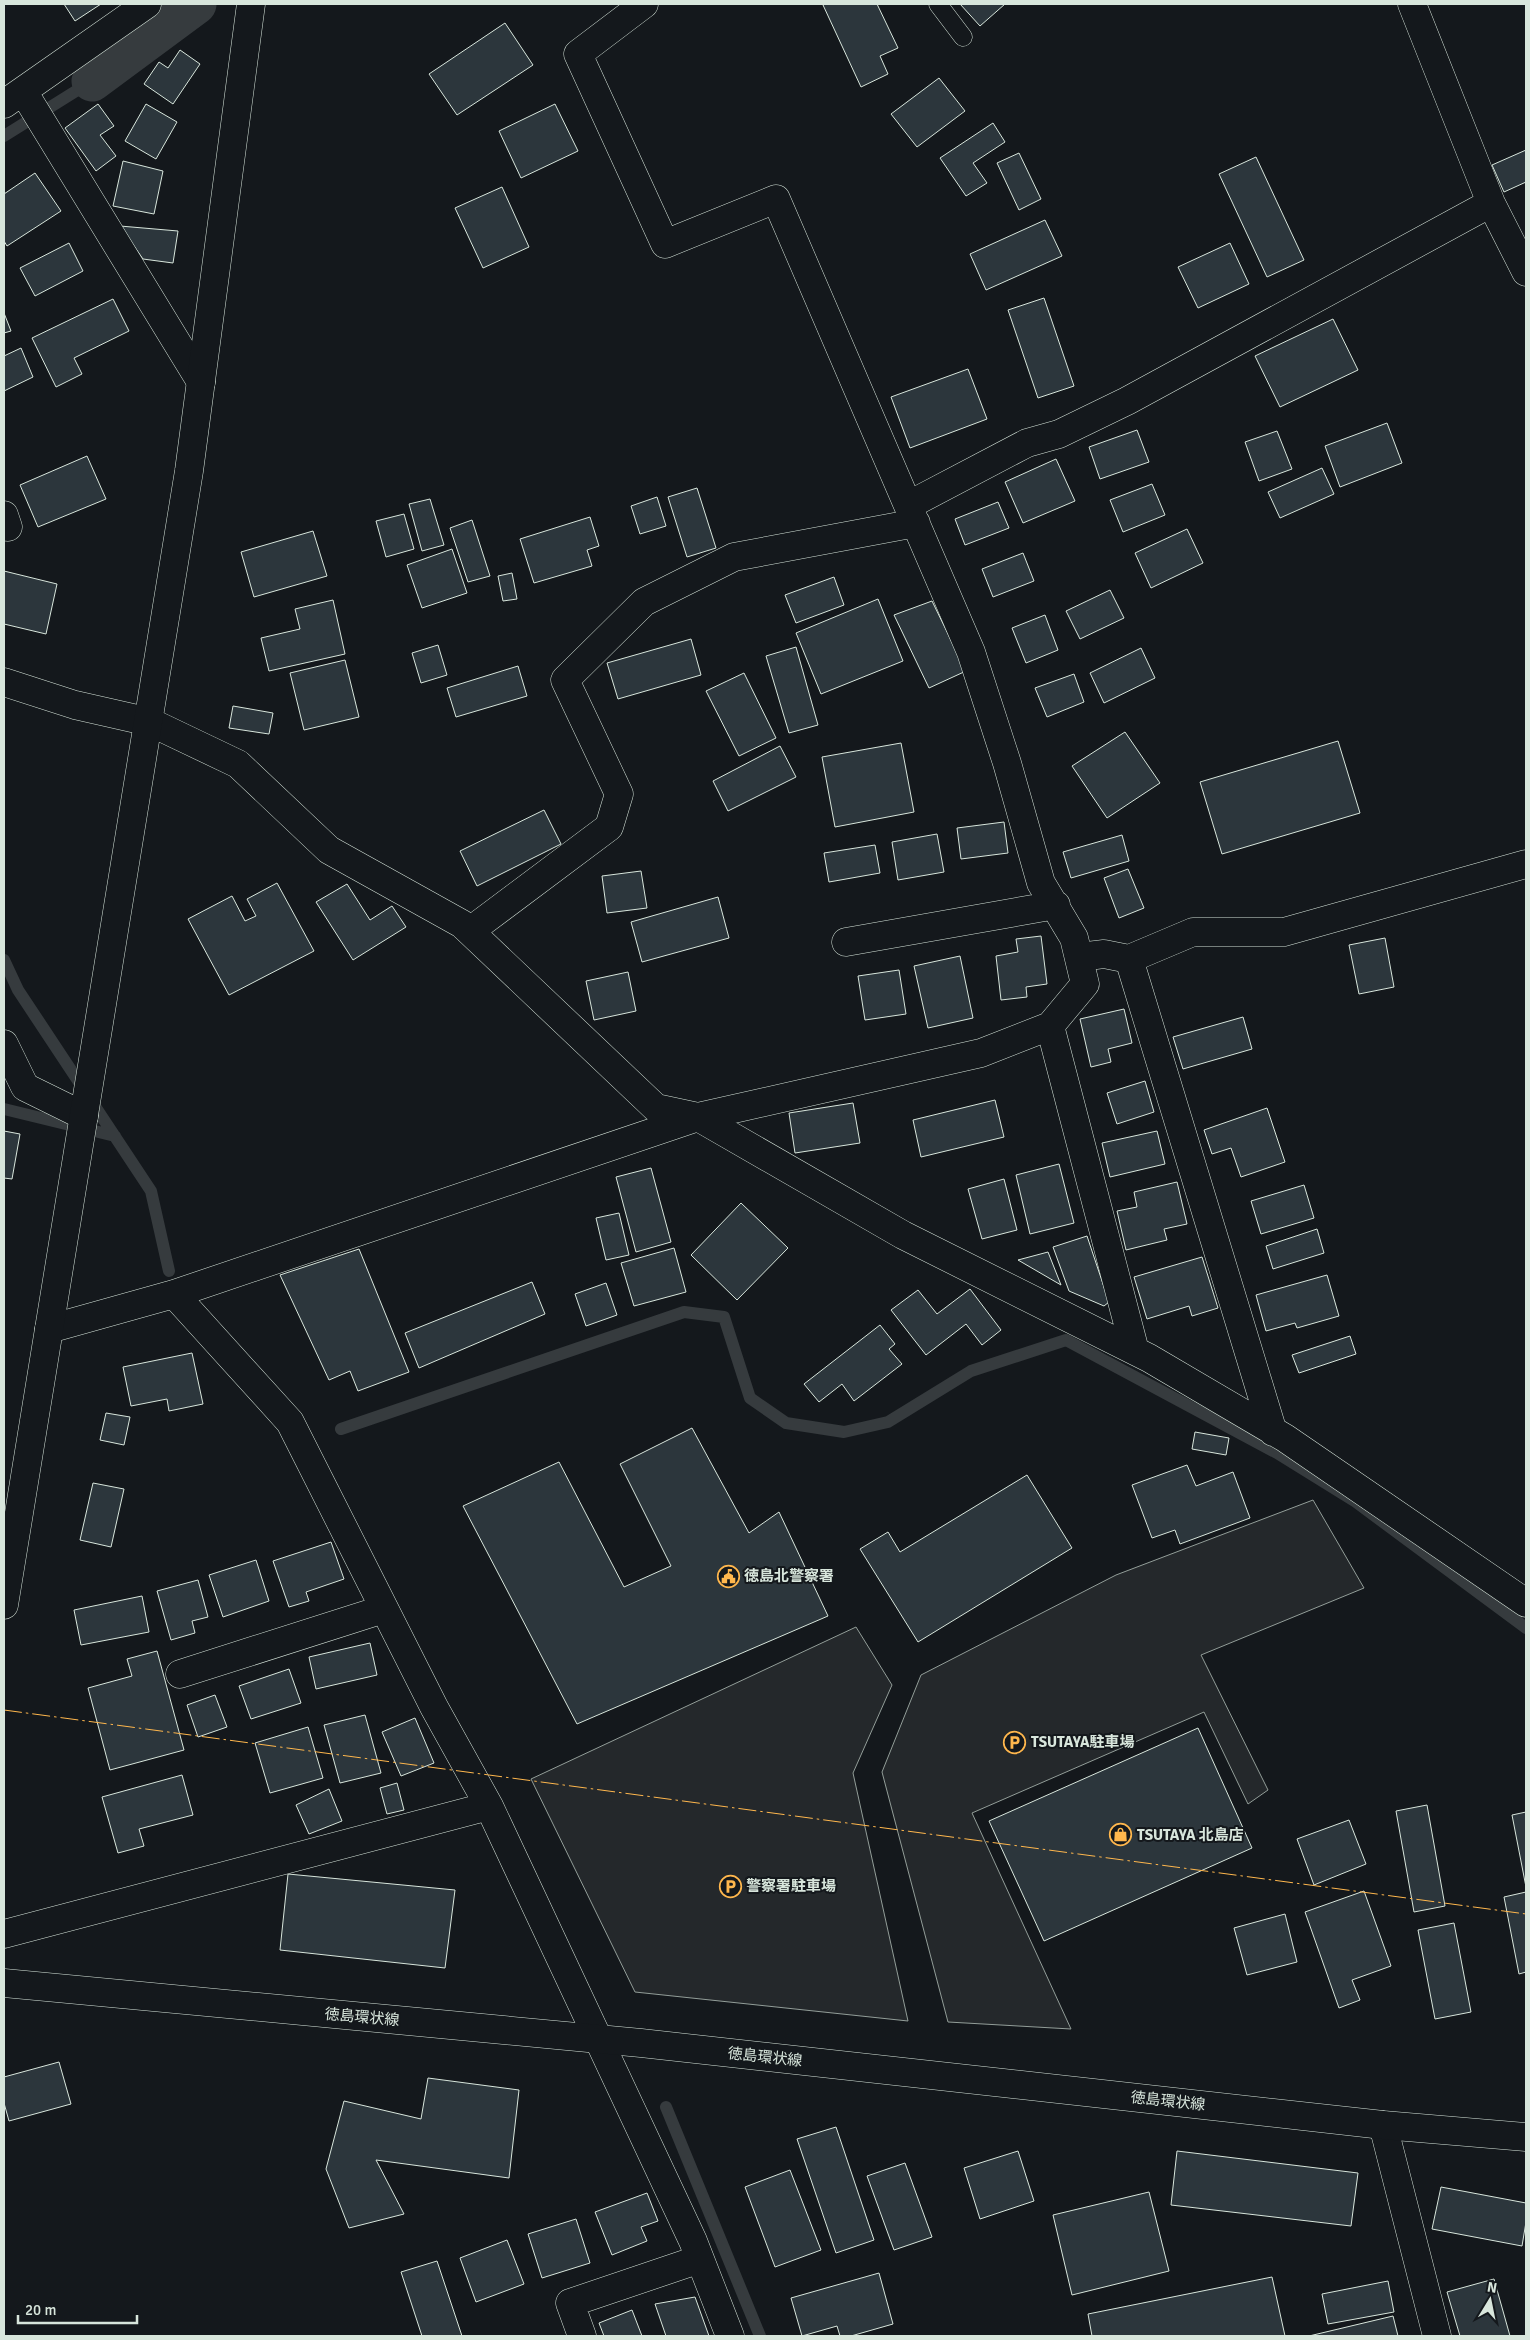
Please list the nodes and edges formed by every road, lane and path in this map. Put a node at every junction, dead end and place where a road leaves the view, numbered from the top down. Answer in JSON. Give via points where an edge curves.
{"nodes":[{"id":1,"x":147,"y":4,"type":"edge"},
{"id":2,"x":251,"y":4,"type":"edge"},
{"id":3,"x":644,"y":4,"type":"edge"},
{"id":4,"x":938,"y":4,"type":"edge"},
{"id":5,"x":1412,"y":4,"type":"edge"},
{"id":6,"x":963,"y":37,"type":"dead end"},
{"id":7,"x":13,"y":98,"type":"edge"},
{"id":8,"x":1491,"y":203,"type":"junction"},
{"id":9,"x":1526,"y":272,"type":"edge"},
{"id":10,"x":201,"y":382,"type":"junction"},
{"id":11,"x":912,"y":514,"type":"junction"},
{"id":12,"x":4,"y":682,"type":"edge"},
{"id":13,"x":150,"y":722,"type":"junction"},
{"id":14,"x":1526,"y":864,"type":"edge"},
{"id":15,"x":1056,"y":905,"type":"junction"},
{"id":16,"x":470,"y":931,"type":"junction"},
{"id":17,"x":846,"y":942,"type":"dead end"},
{"id":18,"x":1079,"y":957,"type":"junction"},
{"id":19,"x":1129,"y":958,"type":"junction"},
{"id":20,"x":1050,"y":1026,"type":"junction"},
{"id":21,"x":4,"y":1044,"type":"edge"},
{"id":22,"x":84,"y":1116,"type":"junction"},
{"id":23,"x":698,"y":1117,"type":"junction"},
{"id":24,"x":174,"y":1294,"type":"junction"},
{"id":25,"x":49,"y":1329,"type":"junction"},
{"id":26,"x":1135,"y":1351,"type":"junction"},
{"id":27,"x":1273,"y":1432,"type":"junction"},
{"id":28,"x":1526,"y":1603,"type":"edge"},
{"id":29,"x":4,"y":1605,"type":"edge"},
{"id":30,"x":384,"y":1609,"type":"junction"},
{"id":31,"x":180,"y":1674,"type":"dead end"},
{"id":32,"x":489,"y":1806,"type":"junction"},
{"id":33,"x":4,"y":1934,"type":"edge"},
{"id":34,"x":4,"y":1982,"type":"edge"},
{"id":35,"x":598,"y":2040,"type":"junction"},
{"id":36,"x":1383,"y":2125,"type":"junction"},
{"id":37,"x":1526,"y":2137,"type":"edge"},
{"id":38,"x":700,"y":2259,"type":"junction"},
{"id":39,"x":582,"y":2336,"type":"edge"},
{"id":40,"x":730,"y":2336,"type":"edge"},
{"id":41,"x":1437,"y":2336,"type":"edge"}],
"edges":[{"from":1,"to":7,"type":"street"},
{"from":2,"to":10,"type":"street"},
{"from":3,"to":11,"type":"street","via":[[578,54],[665,244],[776,199]]},
{"from":4,"to":6,"type":"lane"},
{"from":5,"to":8,"type":"street"},
{"from":7,"to":10,"type":"street","via":[[48,134]]},
{"from":8,"to":9,"type":"street"},
{"from":8,"to":11,"type":"street","via":[[1127,401],[1059,434],[1027,443]]},
{"from":10,"to":13,"type":"street"},
{"from":11,"to":15,"type":"street","via":[[971,652],[1041,883]]},
{"from":11,"to":16,"type":"street","via":[[734,557],[644,602],[565,680],[620,794],[609,827]]},
{"from":12,"to":13,"type":"street"},
{"from":13,"to":16,"type":"street","via":[[238,764],[329,850]]},
{"from":13,"to":22,"type":"street"},
{"from":14,"to":19,"type":"street","via":[[1284,932],[1194,932]]},
{"from":15,"to":17,"type":"street"},
{"from":15,"to":18,"type":"street","via":[[1074,938]]},
{"from":16,"to":23,"type":"street","via":[[656,1108]]},
{"from":18,"to":19,"type":"street","via":[[1104,954]]},
{"from":18,"to":20,"type":"street","via":[[1085,984]]},
{"from":19,"to":27,"type":"street"},
{"from":20,"to":23,"type":"street","via":[[981,1053]]},
{"from":20,"to":26,"type":"street"},
{"from":21,"to":22,"type":"street","via":[[25,1086]]},
{"from":22,"to":25,"type":"street"},
{"from":23,"to":24,"type":"street"},
{"from":23,"to":26,"type":"street","via":[[903,1235]]},
{"from":24,"to":25,"type":"street"},
{"from":24,"to":30,"type":"street","via":[[290,1422]]},
{"from":25,"to":29,"type":"street"},
{"from":26,"to":27,"type":"street"},
{"from":27,"to":28,"type":"street"},
{"from":30,"to":31,"type":"street"},
{"from":30,"to":32,"type":"street"},
{"from":32,"to":33,"type":"street"},
{"from":32,"to":35,"type":"street"},
{"from":34,"to":35,"type":"street","name":"徳島環状線"},
{"from":35,"to":36,"type":"street","name":"徳島環状線"},
{"from":35,"to":38,"type":"street"},
{"from":36,"to":37,"type":"street","name":"徳島環状線"},
{"from":36,"to":41,"type":"street"},
{"from":38,"to":39,"type":"street","via":[[570,2303]]},
{"from":38,"to":40,"type":"street"}]}
